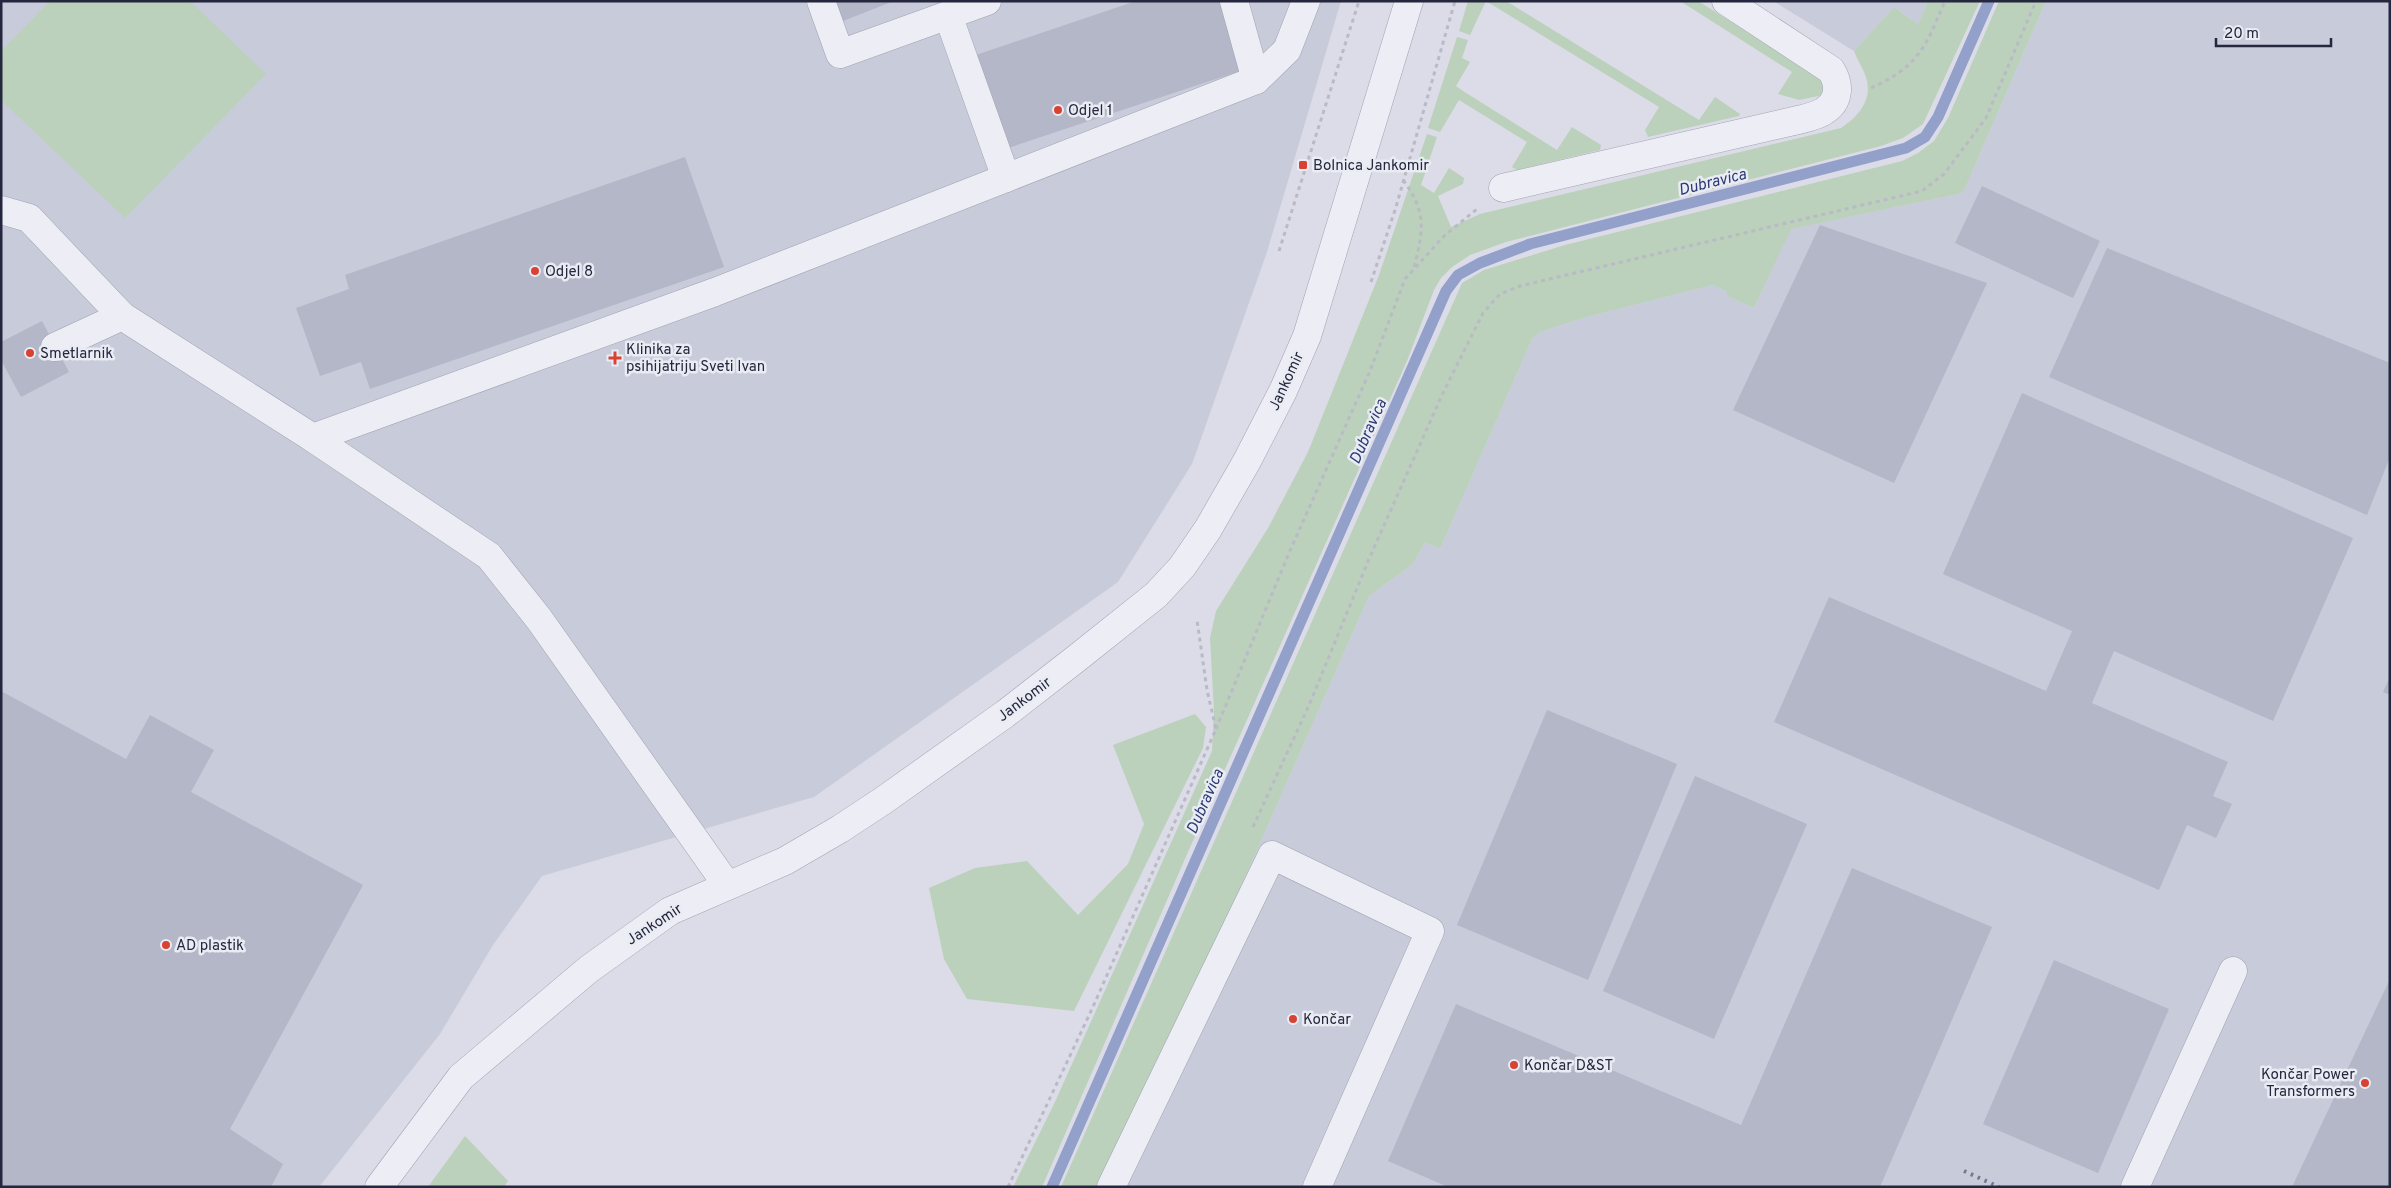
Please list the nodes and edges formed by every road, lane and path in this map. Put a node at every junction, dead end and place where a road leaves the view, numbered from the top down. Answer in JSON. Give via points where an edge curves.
{"nodes":[{"id":1,"x":821,"y":1,"type":"edge"},
{"id":2,"x":987,"y":1,"type":"edge"},
{"id":3,"x":1234,"y":1,"type":"edge"},
{"id":4,"x":1306,"y":1,"type":"edge"},
{"id":5,"x":1359,"y":1,"type":"edge"},
{"id":6,"x":1409,"y":1,"type":"edge"},
{"id":7,"x":1454,"y":1,"type":"edge"},
{"id":8,"x":1726,"y":1,"type":"edge"},
{"id":9,"x":1945,"y":1,"type":"edge"},
{"id":10,"x":2036,"y":1,"type":"edge"},
{"id":11,"x":948,"y":15,"type":"junction"},
{"id":12,"x":1256,"y":80,"type":"junction"},
{"id":13,"x":1838,"y":90,"type":"junction"},
{"id":14,"x":1006,"y":178,"type":"junction"},
{"id":15,"x":1403,"y":180,"type":"junction"},
{"id":16,"x":1503,"y":188,"type":"joint"},
{"id":17,"x":1,"y":210,"type":"edge"},
{"id":18,"x":1279,"y":251,"type":"dead end"},
{"id":19,"x":1413,"y":272,"type":"junction"},
{"id":20,"x":1371,"y":282,"type":"dead end"},
{"id":21,"x":122,"y":316,"type":"junction"},
{"id":22,"x":55,"y":346,"type":"dead end"},
{"id":23,"x":313,"y":438,"type":"junction"},
{"id":24,"x":1197,"y":620,"type":"dead end"},
{"id":25,"x":1216,"y":729,"type":"junction"},
{"id":26,"x":1252,"y":829,"type":"dead end"},
{"id":27,"x":727,"y":885,"type":"junction"},
{"id":28,"x":2233,"y":971,"type":"dead end"},
{"id":29,"x":379,"y":1187,"type":"edge"},
{"id":30,"x":1008,"y":1187,"type":"edge"},
{"id":31,"x":1112,"y":1187,"type":"edge"},
{"id":32,"x":1317,"y":1187,"type":"edge"},
{"id":33,"x":2135,"y":1187,"type":"edge"}],
"edges":[{"from":1,"to":11,"type":"street","via":[[840,54]]},
{"from":2,"to":11,"type":"street"},
{"from":3,"to":12,"type":"street"},
{"from":4,"to":12,"type":"street","via":[[1287,50]]},
{"from":5,"to":18,"type":"path"},
{"from":6,"to":27,"type":"street","name":"Jankomir","via":[[1307,336],[1247,461],[1182,567],[1156,595],[1077,658],[884,800],[785,861]]},
{"from":7,"to":15,"type":"path"},
{"from":8,"to":13,"type":"street","via":[[1831,70],[1838,80]]},
{"from":9,"to":13,"type":"path","via":[[1926,47],[1903,72],[1871,88]]},
{"from":10,"to":26,"type":"path","via":[[1986,118],[1944,174],[1922,191],[1520,286],[1500,294],[1483,313],[1442,394],[1310,703]]},
{"from":11,"to":14,"type":"street"},
{"from":12,"to":14,"type":"street"},
{"from":13,"to":16,"type":"street","via":[[1824,111],[1798,120]]},
{"from":14,"to":23,"type":"street","via":[[716,292]]},
{"from":15,"to":19,"type":"path","via":[[1416,196],[1421,214],[1421,239]]},
{"from":15,"to":20,"type":"path"},
{"from":16,"to":19,"type":"path","via":[[1444,236]]},
{"from":17,"to":21,"type":"street","via":[[29,218]]},
{"from":19,"to":25,"type":"path","via":[[1405,279],[1370,372]]},
{"from":21,"to":22,"type":"street"},
{"from":21,"to":23,"type":"street"},
{"from":23,"to":27,"type":"street","via":[[489,556],[539,619]]},
{"from":24,"to":25,"type":"path"},
{"from":25,"to":30,"type":"path","via":[[1092,1009]]},
{"from":27,"to":29,"type":"street","name":"Jankomir","via":[[670,910],[589,969],[462,1076]]},
{"from":28,"to":33,"type":"street"},
{"from":31,"to":32,"type":"street","via":[[1272,855],[1430,931]]}]}
